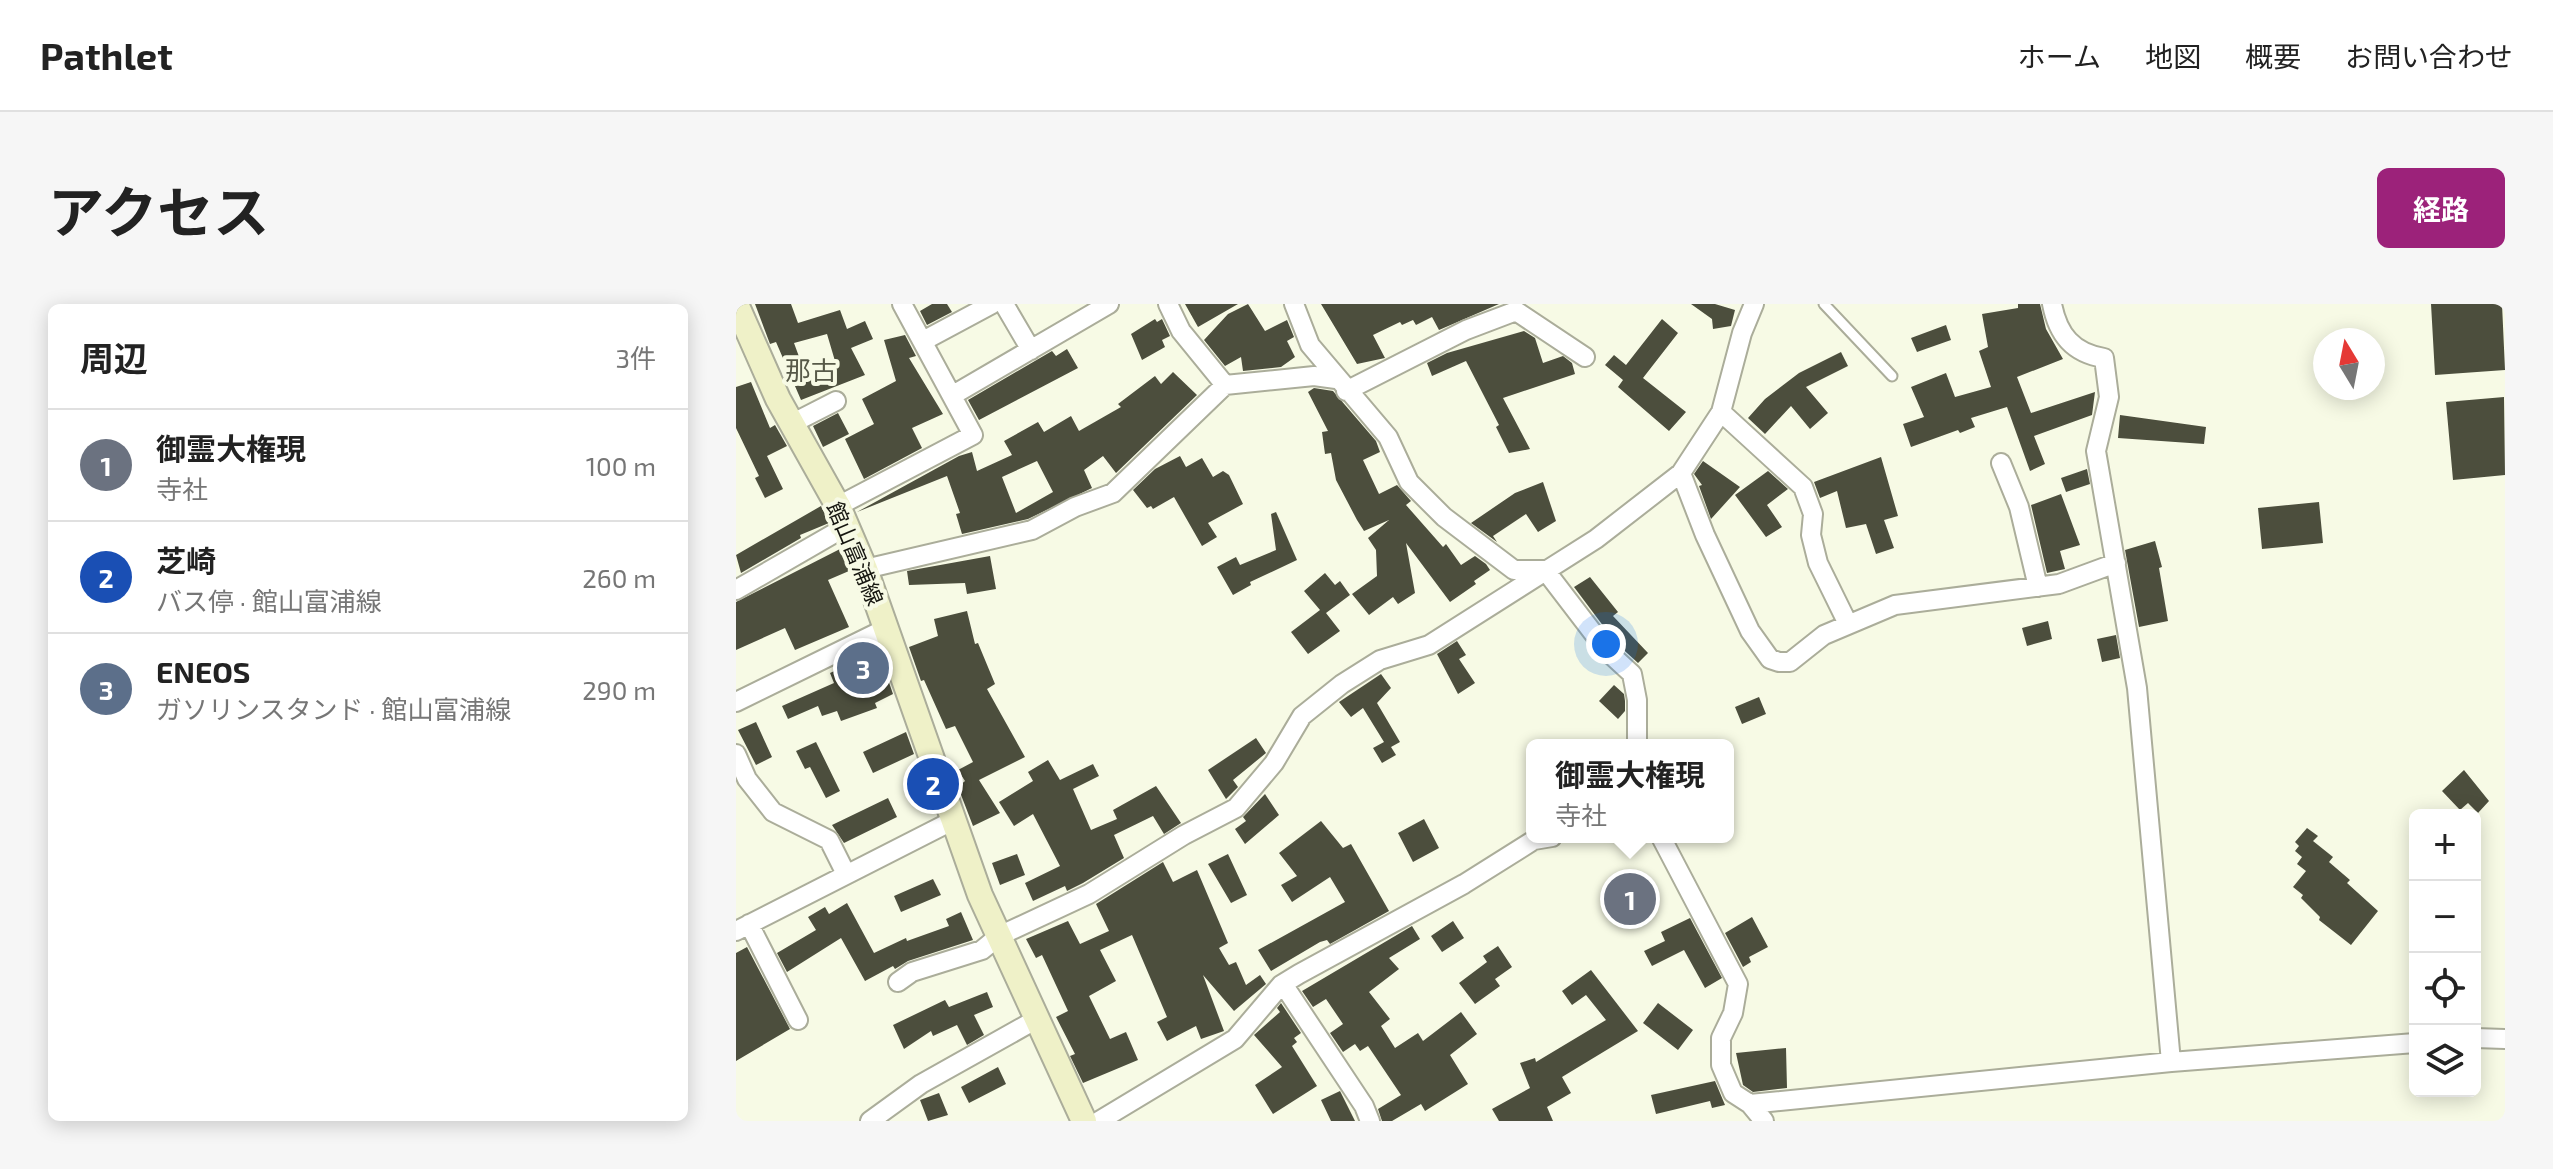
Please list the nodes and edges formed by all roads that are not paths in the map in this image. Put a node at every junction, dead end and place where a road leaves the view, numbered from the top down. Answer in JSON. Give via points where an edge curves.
{"nodes":[{"id":1,"x":736,"y":304,"type":"edge"},
{"id":2,"x":902,"y":304,"type":"edge"},
{"id":3,"x":992,"y":304,"type":"edge"},
{"id":4,"x":1004,"y":304,"type":"edge"},
{"id":5,"x":1109,"y":304,"type":"edge"},
{"id":6,"x":1168,"y":304,"type":"edge"},
{"id":7,"x":1294,"y":304,"type":"edge"},
{"id":8,"x":1754,"y":304,"type":"edge"},
{"id":9,"x":1824,"y":304,"type":"edge"},
{"id":10,"x":2052,"y":304,"type":"edge"},
{"id":11,"x":923,"y":341,"type":"junction"},
{"id":12,"x":1031,"y":350,"type":"junction"},
{"id":13,"x":1585,"y":357,"type":"dead end"},
{"id":14,"x":1892,"y":376,"type":"dead end"},
{"id":15,"x":1225,"y":385,"type":"junction"},
{"id":16,"x":1341,"y":385,"type":"junction"},
{"id":17,"x":953,"y":395,"type":"junction"},
{"id":18,"x":836,"y":401,"type":"dead end"},
{"id":19,"x":1721,"y":412,"type":"junction"},
{"id":20,"x":791,"y":424,"type":"junction"},
{"id":21,"x":2001,"y":463,"type":"dead end"},
{"id":22,"x":1681,"y":473,"type":"junction"},
{"id":23,"x":843,"y":516,"type":"junction"},
{"id":24,"x":2116,"y":563,"type":"junction"},
{"id":25,"x":865,"y":569,"type":"junction"},
{"id":26,"x":1545,"y":570,"type":"junction"},
{"id":27,"x":2038,"y":587,"type":"junction"},
{"id":28,"x":736,"y":590,"type":"edge"},
{"id":29,"x":1848,"y":624,"type":"junction"},
{"id":30,"x":887,"y":628,"type":"junction"},
{"id":31,"x":736,"y":702,"type":"edge"},
{"id":32,"x":1637,"y":739,"type":"edge"},
{"id":33,"x":736,"y":754,"type":"edge"},
{"id":34,"x":952,"y":821,"type":"junction"},
{"id":35,"x":1529,"y":843,"type":"edge"},
{"id":36,"x":1664,"y":843,"type":"edge"},
{"id":37,"x":846,"y":874,"type":"junction"},
{"id":38,"x":742,"y":927,"type":"edge"},
{"id":39,"x":999,"y":936,"type":"junction"},
{"id":40,"x":898,"y":982,"type":"dead end"},
{"id":41,"x":1283,"y":984,"type":"junction"},
{"id":42,"x":1037,"y":1019,"type":"junction"},
{"id":43,"x":798,"y":1020,"type":"dead end"},
{"id":44,"x":2481,"y":1038,"type":"edge"},
{"id":45,"x":2505,"y":1039,"type":"edge"},
{"id":46,"x":2409,"y":1043,"type":"edge"},
{"id":47,"x":2171,"y":1062,"type":"junction"},
{"id":48,"x":1750,"y":1104,"type":"junction"},
{"id":49,"x":870,"y":1121,"type":"edge"},
{"id":50,"x":1084,"y":1121,"type":"edge"},
{"id":51,"x":1099,"y":1121,"type":"edge"},
{"id":52,"x":1370,"y":1121,"type":"edge"},
{"id":53,"x":1764,"y":1121,"type":"edge"}],
"edges":[{"from":1,"to":20,"type":"main road","name":"館山富浦線"},
{"from":2,"to":11,"type":"street"},
{"from":3,"to":11,"type":"street"},
{"from":4,"to":12,"type":"street"},
{"from":5,"to":12,"type":"street"},
{"from":6,"to":15,"type":"street","via":[[1181,331]]},
{"from":7,"to":16,"type":"street","via":[[1310,345]]},
{"from":8,"to":19,"type":"street"},
{"from":9,"to":14,"type":"lane"},
{"from":10,"to":24,"type":"street","via":[[2072,346],[2089,357],[2104,358],[2109,397],[2096,451]]},
{"from":11,"to":17,"type":"street"},
{"from":12,"to":17,"type":"street"},
{"from":13,"to":16,"type":"street","via":[[1516,311]]},
{"from":15,"to":16,"type":"street","via":[[1314,376]]},
{"from":15,"to":25,"type":"street","via":[[1113,493],[1032,530]]},
{"from":16,"to":26,"type":"street","via":[[1388,437],[1409,482],[1444,517],[1514,570]]},
{"from":17,"to":23,"type":"street","via":[[973,435]]},
{"from":18,"to":20,"type":"street"},
{"from":19,"to":22,"type":"street"},
{"from":19,"to":29,"type":"street","via":[[1803,487],[1813,514],[1811,535],[1818,563]]},
{"from":20,"to":23,"type":"main road","name":"館山富浦線"},
{"from":21,"to":27,"type":"street","via":[[2019,507]]},
{"from":22,"to":26,"type":"street","via":[[1596,539]]},
{"from":22,"to":29,"type":"street","via":[[1750,631],[1770,659],[1790,662]]},
{"from":23,"to":25,"type":"main road","name":"館山富浦線"},
{"from":23,"to":28,"type":"street"},
{"from":24,"to":27,"type":"street","via":[[2070,582]]},
{"from":24,"to":47,"type":"street","via":[[2137,688]]},
{"from":25,"to":30,"type":"main road","name":"館山富浦線"},
{"from":26,"to":32,"type":"street","via":[[1607,651],[1632,674]]},
{"from":26,"to":39,"type":"street","via":[[1427,646],[1380,660],[1342,684],[1302,716],[1274,763],[1236,808],[1089,894]]},
{"from":27,"to":29,"type":"street","via":[[1895,605]]},
{"from":30,"to":31,"type":"street"},
{"from":30,"to":34,"type":"main road","name":"館山富浦線"},
{"from":33,"to":37,"type":"street","via":[[747,779],[773,812],[829,840]]},
{"from":34,"to":37,"type":"street"},
{"from":34,"to":39,"type":"main road","name":"館山富浦線"},
{"from":35,"to":41,"type":"street"},
{"from":36,"to":48,"type":"street","via":[[1738,984],[1721,1038],[1721,1065],[1733,1093]]},
{"from":37,"to":38,"type":"street"},
{"from":38,"to":43,"type":"street"},
{"from":39,"to":40,"type":"street","via":[[982,950],[912,972]]},
{"from":39,"to":42,"type":"main road","name":"館山富浦線"},
{"from":41,"to":51,"type":"street","via":[[1235,1039]]},
{"from":41,"to":52,"type":"street"},
{"from":42,"to":49,"type":"street","via":[[921,1084]]},
{"from":42,"to":50,"type":"main road","name":"館山富浦線"},
{"from":44,"to":45,"type":"street"},
{"from":46,"to":47,"type":"street"},
{"from":47,"to":48,"type":"street"},
{"from":48,"to":53,"type":"street"}]}
